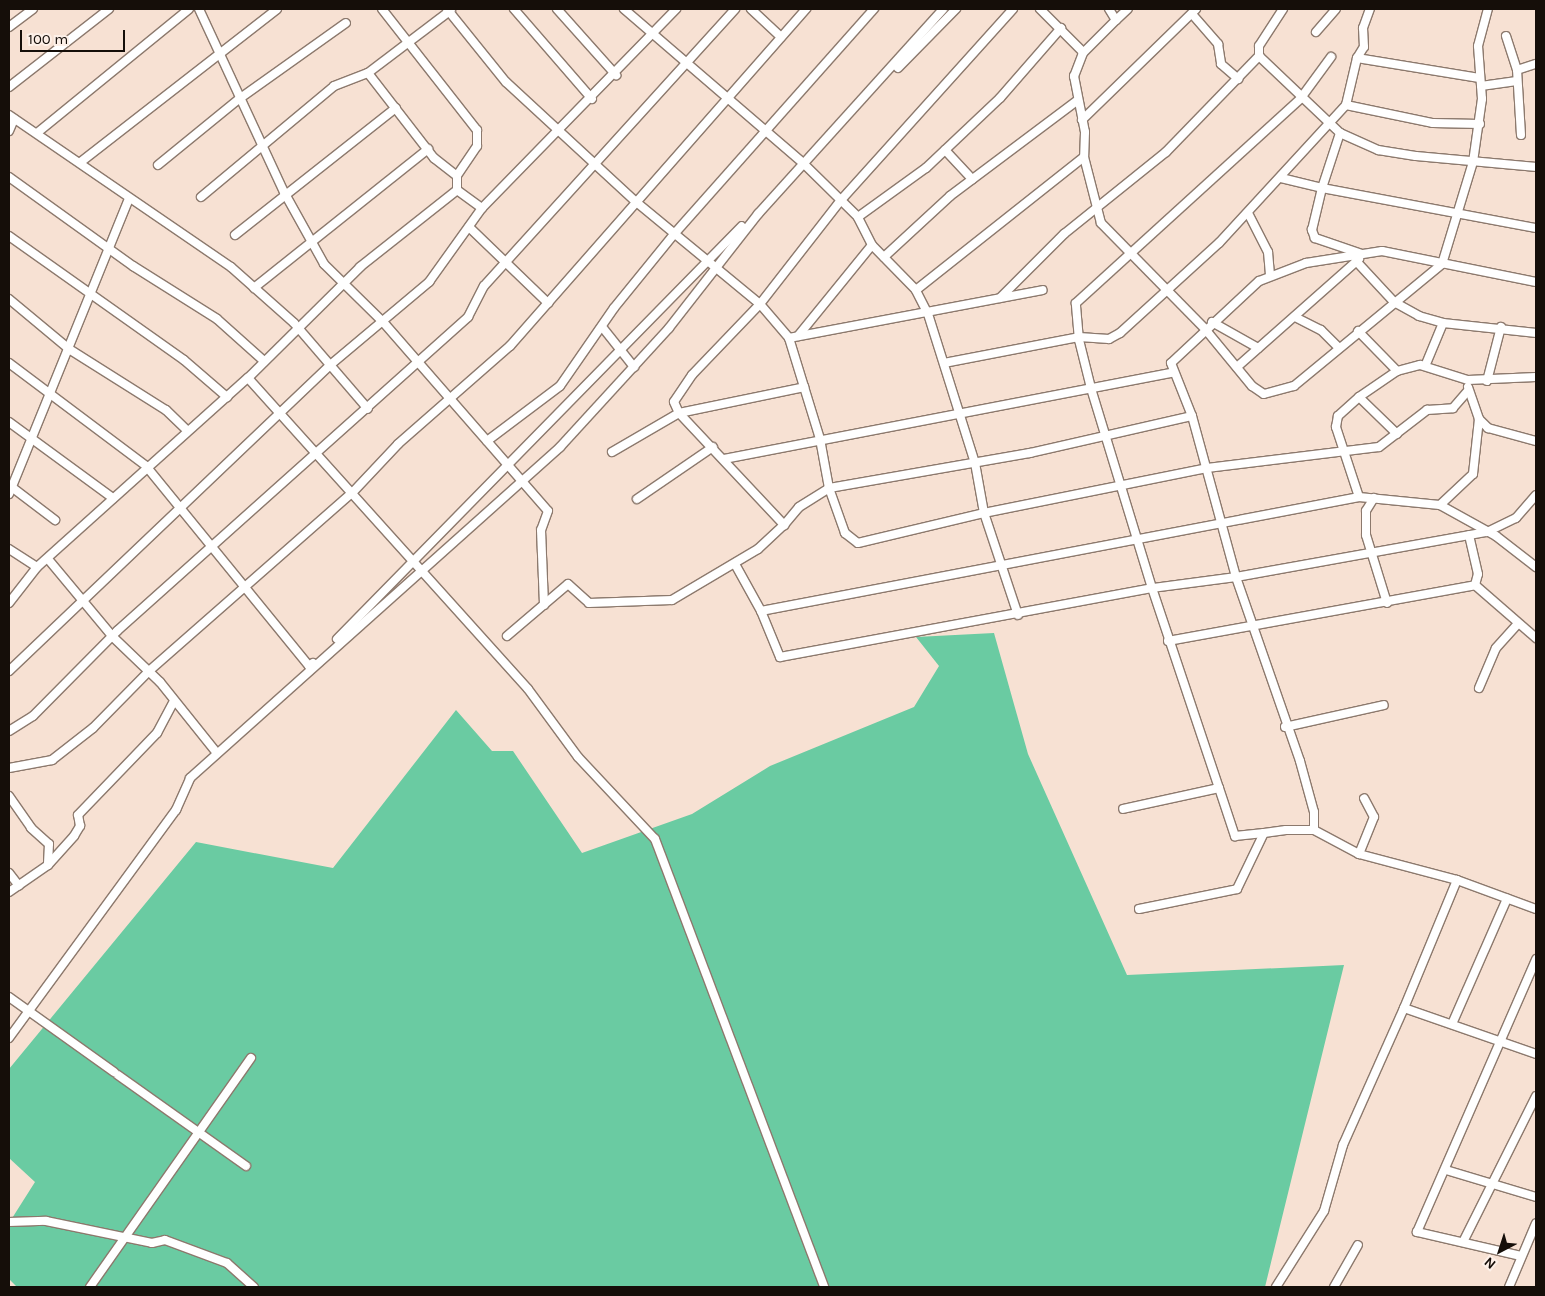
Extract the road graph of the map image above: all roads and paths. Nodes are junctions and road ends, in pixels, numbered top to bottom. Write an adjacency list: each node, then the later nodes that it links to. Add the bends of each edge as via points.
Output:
1 (33, 9): 29 (street)
2 (109, 9): 49 (street)
3 (189, 9): 64 (street)
4 (199, 9): 37 (street)
5 (278, 9): 37 (street)
6 (382, 9): 35 (street)
7 (514, 9): 53 (street)
8 (557, 9): 45 (street)
9 (624, 9): 32 (street)
10 (676, 9): 32 (street)
11 (735, 9): 41 (street)
12 (751, 9): 34 (street)
13 (806, 9): 34 (street)
14 (874, 9): 61 (street)
15 (943, 9): 73 (street)
16 (956, 9): 225 (street)
17 (1013, 9): 86 (street)
18 (1040, 9): 30 (street)
19 (1108, 9): 27 (street)
20 (1128, 9): 27 (street)
21 (1283, 9): 38 (street, via 1259,46)
22 (1336, 9): 31 (street)
23 (1370, 9): 40 (street, via 1363,28 1364,47)
24 (1488, 9): 48 (street, via 1478,46)
25 (449, 10): 35 (street); 63 (street, via 506,82)
26 (1194, 11): 46 (street, via 1218,44 1221,64); 58 (street)
27 (1116, 20): 36 (street)
28 (346, 23): 52 (street)
29 (9, 26)
30 (1061, 28): 36 (street); 69 (street, via 1000,98)
31 (1316, 32)
32 (652, 33): 41 (street); 45 (street)
33 (1506, 36): 43 (street)
34 (781, 37): 50 (street)
35 (409, 44): 44 (street); 78 (street, via 477,130 477,146)
36 (1083, 52): 54 (street, via 1074,76)
37 (220, 54): 52 (street); 71 (street)
38 (1259, 56): 46 (street); 51 (street)
39 (1331, 56): 51 (street)
40 (1357, 58): 48 (street); 55 (street)
41 (689, 64): 50 (street); 75 (street)
42 (1536, 64): 43 (street)
43 (1517, 70): 47 (street)
44 (368, 73): 56 (street); 67 (street, via 334,86)
45 (616, 76): 53 (street)
46 (1238, 79): 89 (street, via 1166,152)
47 (1517, 80): 48 (street); 66 (street)
48 (1480, 82): 60 (street)
49 (9, 87)
50 (728, 98): 61 (street); 87 (street)
51 (1300, 98): 59 (street); 101 (street)
52 (239, 99): 67 (street); 74 (street)
53 (592, 99): 63 (street)
54 (1078, 100): 58 (street); 80 (street)
55 (1346, 105): 59 (street); 60 (street, via 1433,123)
56 (396, 108): 68 (street); 83 (street)
57 (11, 117): 62 (street); 64 (street)
58 (1082, 120): 70 (street)
59 (1329, 124): 65 (street); 79 (street)
60 (1480, 124): 72 (street)
61 (764, 129): 73 (street); 95 (street)
62 (9, 132)
63 (561, 132): 75 (street); 88 (street)
64 (37, 133): 71 (street)
65 (1340, 134): 72 (street, via 1378,150); 81 (street)
66 (1521, 135)
67 (262, 147): 83 (street); 84 (street)
68 (428, 149): 78 (street); 98 (street)
69 (945, 150): 80 (street); 92 (street, via 904,186)
70 (1084, 157): 89 (street); 112 (street)
71 (82, 161): 85 (street)
72 (1473, 162): 76 (street); 91 (street)
73 (803, 163): 86 (street); 107 (street)
74 (158, 165)
75 (598, 165): 87 (street); 105 (street)
76 (1536, 167)
77 (9, 176): 99 (street)
78 (457, 176): 82 (street)
79 (1281, 178): 81 (street); 90 (street)
80 (972, 179): 103 (street)
81 (1322, 188): 91 (street); 102 (street, via 1312,230 1315,238)
82 (457, 190): 88 (street); 110 (street)
83 (284, 192): 96 (street); 98 (street)
84 (201, 197)
85 (130, 198): 99 (street); 111 (street, via 169,222)
86 (841, 200): 92 (street); 120 (street)
87 (635, 201): 95 (street); 119 (street)
88 (482, 208): 93 (street)
89 (1096, 208): 101 (street, via 1101,223); 116 (street)
90 (1248, 213): 108 (street, via 1268,252); 114 (street)
91 (1461, 214): 94 (street); 106 (street)
92 (858, 217): 100 (street)
93 (469, 227): 105 (street); 123 (street, via 430,282)
94 (1536, 228)
95 (676, 233): 107 (street); 128 (street, via 614,308)
96 (234, 235)
97 (9, 236): 115 (street)
98 (312, 243): 110 (street, via 324,264); 111 (street)
99 (108, 244): 115 (street); 138 (street, via 134,266 217,319)
100 (872, 245): 103 (street); 132 (street)
101 (1131, 251): 114 (street); 133 (street, via 1076,303)
102 (1364, 254): 104 (street); 106 (street, via 1382,251); 108 (street, via 1312,262)
103 (884, 257): 112 (street)
104 (1356, 261): 118 (street); 122 (street)
105 (506, 263): 119 (street); 139 (street, via 484,286 468,318)
106 (1442, 264): 109 (street); 118 (street)
107 (715, 267): 120 (street); 144 (street)
108 (1270, 275): 124 (street)
109 (1536, 282)
110 (344, 283): 123 (street); 127 (street)
111 (254, 288): 127 (street)
112 (916, 290): 121 (street)
113 (1042, 290): 116 (street)
114 (1169, 292): 129 (street); 133 (street, via 1109,339)
115 (90, 296): 137 (street); 156 (street, via 184,360)
116 (1000, 298): 121 (street)
117 (9, 299): 137 (street)
118 (1394, 302): 125 (street); 130 (street)
119 (548, 303): 158 (street, via 510,346)
120 (760, 304): 134 (street); 160 (street, via 682,388 674,402)
121 (928, 314): 132 (street); 141 (street)
122 (1295, 317): 135 (street); 136 (street, via 1321,330)
123 (384, 322): 139 (street); 143 (street)
124 (1212, 322): 129 (street); 135 (street)
125 (1442, 323): 126 (street); 142 (street)
126 (1501, 327): 131 (street); 151 (street)
127 (298, 328): 138 (street); 143 (street)
128 (603, 328): 144 (street); 172 (street, via 560,386)
129 (1205, 329): 145 (street); 147 (street, via 1173,357)
130 (1358, 331): 136 (street); 146 (street)
131 (1536, 333)
132 (798, 336): 134 (street)
133 (1079, 337): 141 (street); 153 (street)
134 (789, 338): 152 (street)
135 (1258, 348): 145 (street)
136 (1339, 348): 145 (street, via 1294,386 1276,393 1260,392)
137 (69, 349): 155 (street); 166 (street, via 166,410)
138 (264, 361): 149 (street)
139 (418, 362): 158 (street); 159 (street)
140 (9, 363): 155 (street)
141 (944, 363): 162 (street)
142 (1426, 364): 146 (street); 150 (street)
143 (330, 366): 159 (street); 161 (street)
144 (634, 367): 181 (street)
145 (1236, 367)
146 (1397, 371): 157 (street)
147 (1172, 373): 153 (street); 163 (street)
148 (1536, 377): 151 (street)
149 (248, 378): 156 (street); 161 (street)
150 (1468, 380): 151 (street); 154 (street)
151 (1487, 381)
152 (804, 386): 160 (street); 170 (street)
153 (1091, 388): 162 (street); 169 (street)
154 (1468, 390): 164 (street); 167 (street, via 1453,408 1427,410)
155 (50, 392): 168 (street); 179 (street)
156 (227, 397): 166 (street)
157 (1359, 397): 167 (street); 174 (street, via 1338,416 1336,427)
158 (450, 400): 172 (street); 185 (street, via 398,444)
159 (368, 409): 176 (street)
160 (679, 413): 173 (street); 175 (street)
161 (282, 414): 176 (street); 192 (street)
162 (958, 414): 170 (street); 178 (street)
163 (1192, 416): 169 (street); 180 (street)
164 (1479, 419): 171 (street, via 1494,432); 191 (street, via 1473,474)
165 (9, 422): 168 (street)
166 (188, 431): 179 (street)
167 (1397, 434): 174 (street, via 1379,448)
168 (31, 437): 184 (street); 188 (street)
169 (1105, 437): 178 (street); 182 (street)
170 (820, 440): 177 (street); 183 (street)
171 (1536, 441)
172 (487, 442): 181 (street)
173 (713, 447): 177 (street); 190 (street)
174 (1342, 448): 180 (street); 187 (street)
175 (612, 452)
176 (318, 454): 185 (street); 200 (street)
177 (724, 459): 196 (street)
178 (975, 462): 183 (street); 193 (street)
179 (146, 466): 188 (street); 192 (street)
180 (1207, 468): 182 (street); 195 (street)
181 (524, 482): 208 (street); 216 (street, via 548,511 541,530)
182 (1120, 486): 193 (street); 199 (street)
183 (828, 488): 193 (street, via 845,533 858,543); 196 (street, via 799,507)
184 (10, 489): 194 (street)
185 (353, 492): 208 (street); 210 (street)
186 (1536, 495): 197 (street, via 1516,518)
187 (1359, 497): 189 (street); 195 (street)
188 (113, 498): 203 (street)
189 (1374, 498): 191 (street); 202 (street, via 1366,524)
190 (637, 499)
191 (1440, 505): 197 (street)
192 (180, 507): 200 (street); 213 (street)
193 (984, 514): 205 (street)
194 (55, 520)
195 (1224, 522): 199 (street); 209 (street)
196 (784, 525): 204 (street, via 773,538)
197 (1483, 532): 198 (street); 207 (street, via 1496,536)
198 (1469, 535): 202 (street); 211 (street, via 1478,574)
199 (1134, 538): 205 (street); 212 (street)
200 (214, 547): 210 (street); 222 (street)
201 (9, 549): 206 (street)
202 (1372, 551): 209 (street); 214 (street)
203 (48, 559): 206 (street); 213 (street)
204 (735, 564): 216 (street, via 672,600 590,602 568,584); 217 (street)
205 (1001, 566): 217 (street); 218 (street)
206 (37, 568): 215 (street)
207 (1536, 568)
208 (421, 575): 225 (street); 273 (street, via 528,689 578,757 655,839)
209 (1236, 577): 212 (street); 219 (street)
210 (248, 585): 225 (street); 227 (street)
211 (1475, 585): 214 (street); 220 (street, via 1506,607)
212 (1152, 588): 218 (street); 224 (street)
213 (82, 596): 222 (street); 226 (street)
214 (1387, 602): 219 (street)
215 (9, 603)
216 (544, 605): 221 (street)
217 (761, 612): 218 (street, via 780,657)
218 (1018, 615)
219 (1255, 625): 224 (street); 231 (street)
220 (1517, 625): 223 (street); 228 (street, via 1496,648)
221 (507, 636)
222 (113, 637): 227 (street); 232 (street, via 33,716)
223 (1536, 638)
224 (1168, 641): 235 (street)
225 (309, 666): 233 (street)
226 (9, 671)
227 (149, 671): 229 (street); 234 (street, via 93,728 52,760)
228 (1479, 688)
229 (174, 702): 233 (street); 242 (street, via 157,733 78,815 80,826)
230 (1384, 705): 231 (street)
231 (1285, 727): 239 (street, via 1312,803)
232 (9, 732)
233 (216, 752): 253 (street, via 190,778 176,810)
234 (9, 768)
235 (1219, 788): 238 (street); 240 (street, via 1236,836)
236 (9, 796): 242 (street, via 49,844)
237 (1364, 798): 241 (street, via 1374,817)
238 (1123, 809)
239 (1314, 830): 240 (street); 241 (street)
240 (1264, 833): 248 (street, via 1237,889)
241 (1359, 854): 244 (street)
242 (48, 864): 245 (street)
243 (9, 872): 245 (street)
244 (1456, 880): 247 (street); 252 (street)
245 (19, 886): 246 (street)
246 (9, 892)
247 (1507, 899): 249 (street); 254 (street)
248 (1139, 909)
249 (1536, 909)
250 (1536, 958): 256 (street)
251 (9, 997): 253 (street)
252 (1404, 1008): 254 (street); 274 (street, via 1344,1145 1324,1211)
253 (28, 1010): 255 (street); 260 (street)
254 (1452, 1024): 256 (street)
255 (10, 1033)
256 (1500, 1041): 257 (street); 262 (street)
257 (1536, 1054)
258 (251, 1058): 260 (street)
259 (1536, 1096): 263 (street)
260 (199, 1133): 261 (street); 267 (street)
261 (246, 1166)
262 (1446, 1170): 263 (street); 268 (street, via 1417,1232)
263 (1493, 1182): 264 (street); 268 (street)
264 (1536, 1197)
265 (9, 1222): 267 (street, via 46,1221)
266 (1536, 1223): 270 (street)
267 (129, 1235): 271 (street); 272 (street, via 152,1243 165,1240 212,1255)
268 (1463, 1242): 270 (street)
269 (1358, 1245): 275 (street)
270 (1521, 1256): 276 (street)
271 (90, 1287)
272 (254, 1287)
273 (824, 1287)
274 (1276, 1287)
275 (1334, 1287)
276 (1509, 1287)

